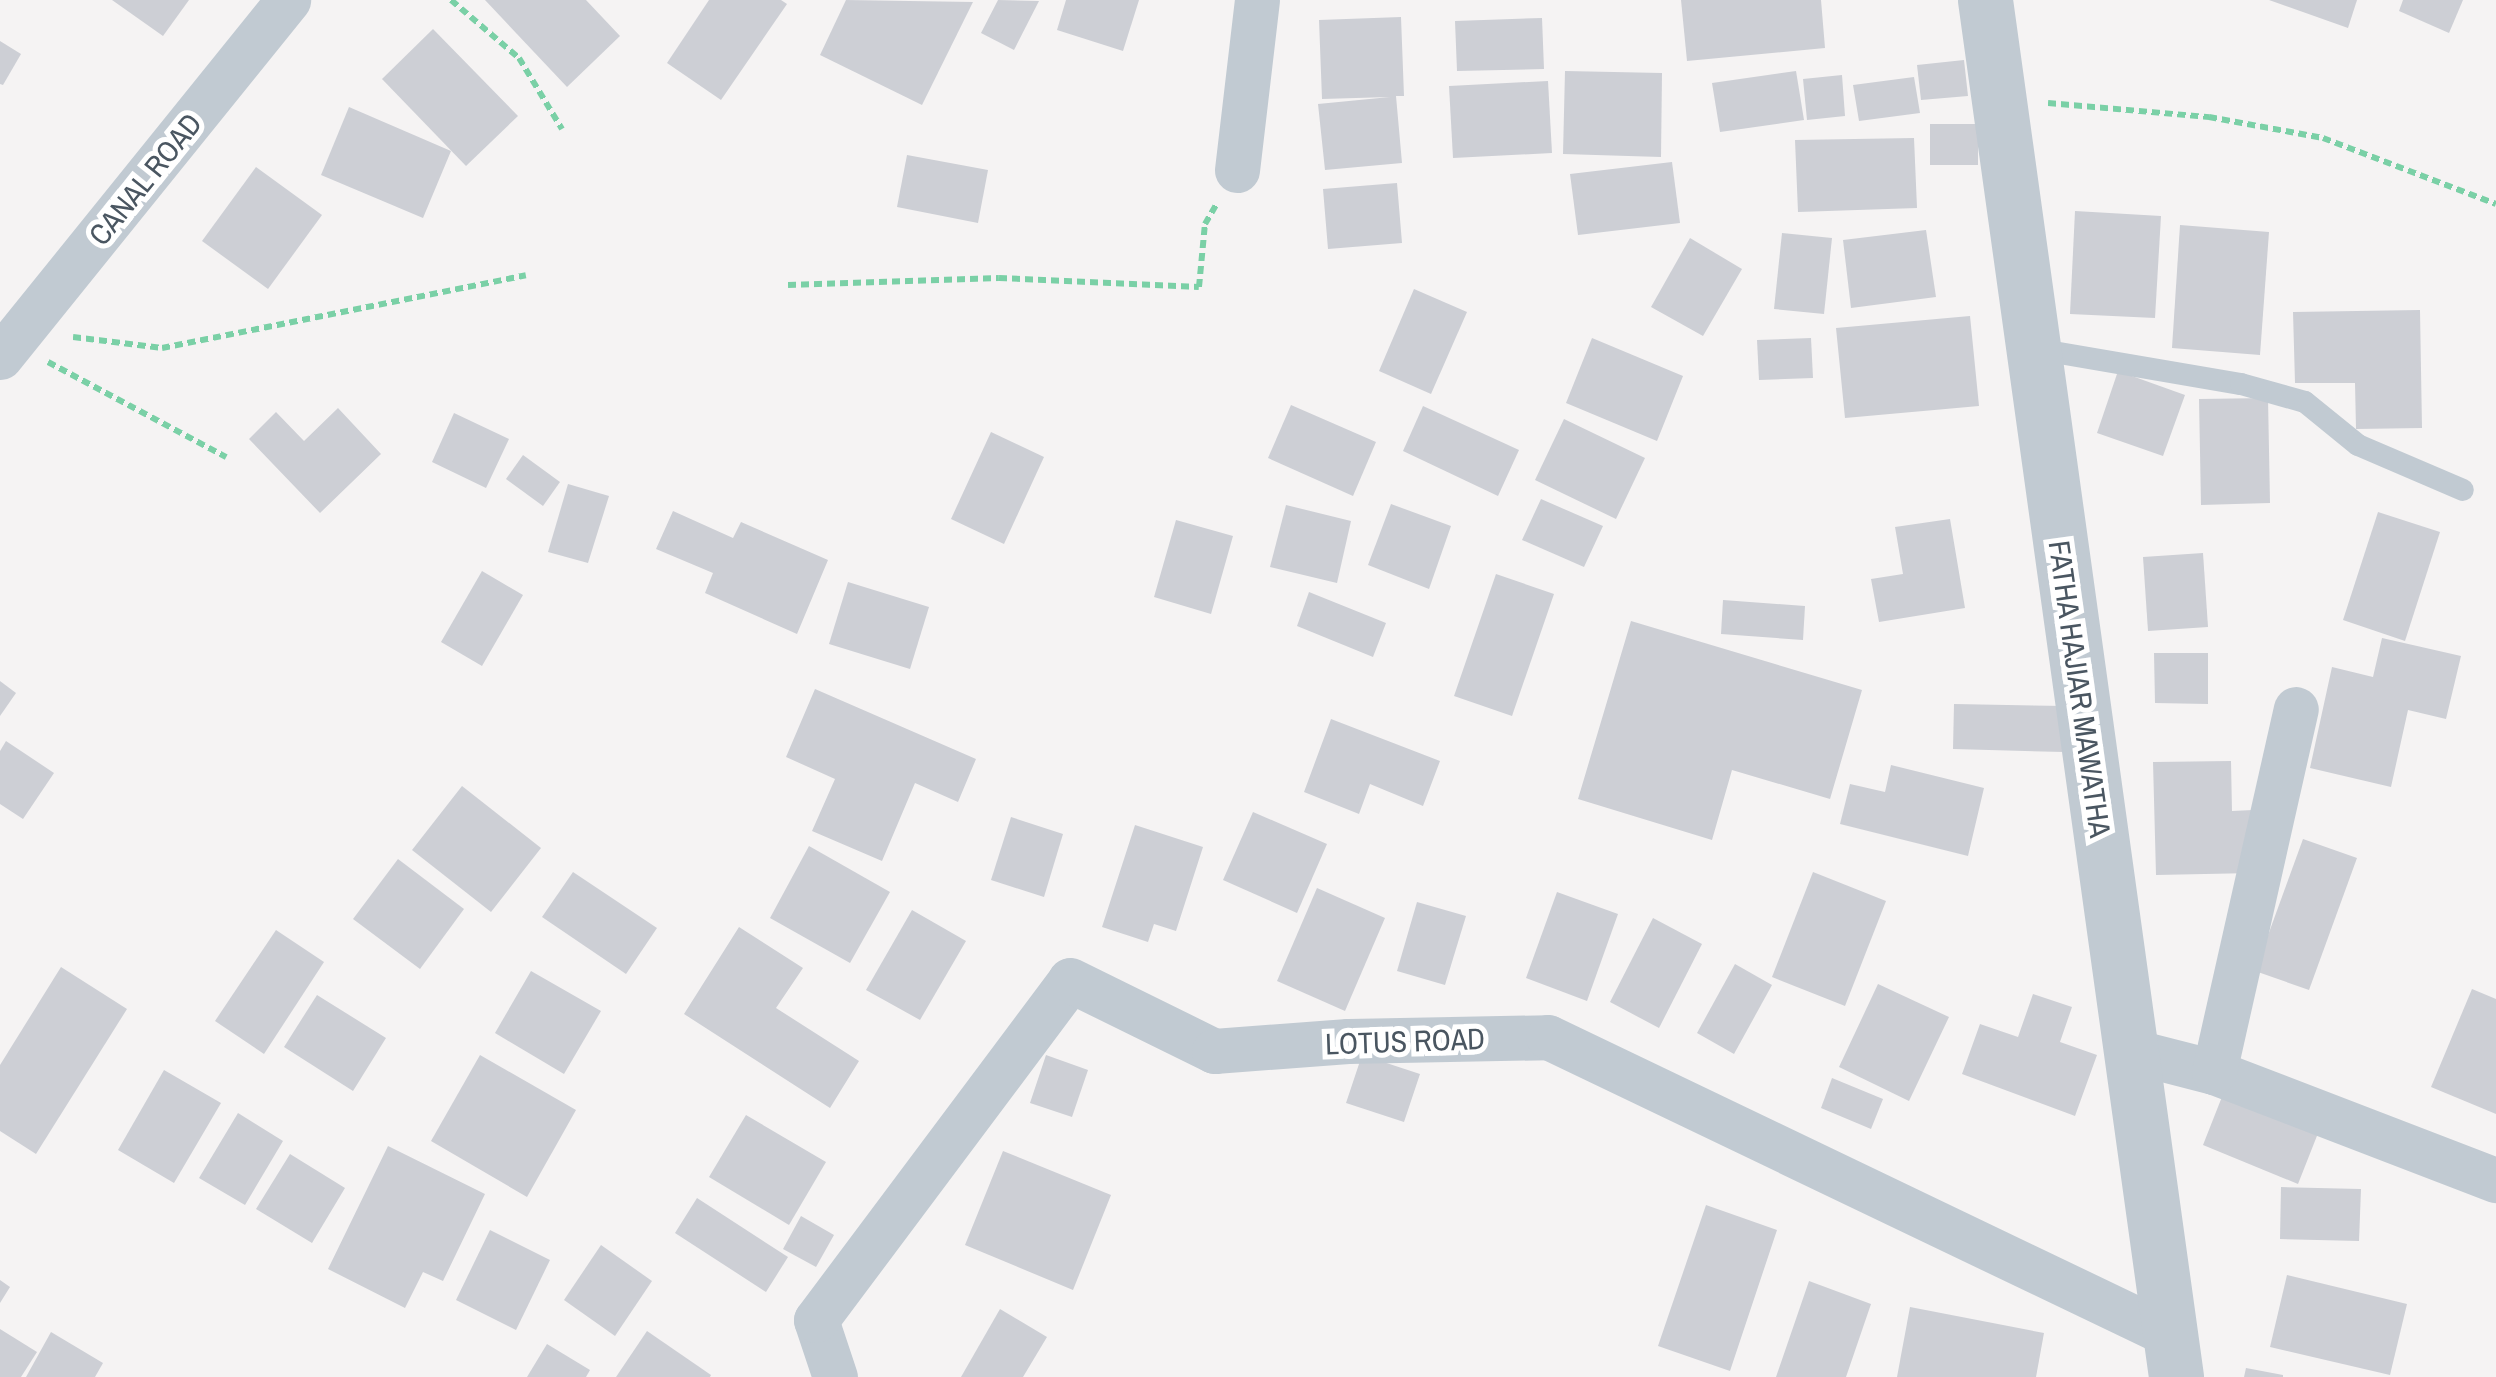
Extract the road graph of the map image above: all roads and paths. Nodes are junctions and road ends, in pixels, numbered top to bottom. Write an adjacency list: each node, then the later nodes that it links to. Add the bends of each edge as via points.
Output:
1 (288, 0): 14 (street, CANAL ROAD)
2 (452, 0): 6 (path, via 519,58)
3 (1257, 0): 7 (street)
4 (1985, 0): 5 (street, FATHA HAJIAR MAWATHA)
5 (1997, 99): 8 (path, via 2208,117 2323,138); 13 (street, FATHA HAJIAR MAWATHA)
6 (562, 130)
7 (1237, 170): 10 (path, via 1205,224 1199,287 999,278)
8 (2496, 204)
9 (526, 275): 11 (path, via 162,348)
10 (788, 285)
11 (61, 336)
12 (52, 348): 15 (path, via 44,359)
13 (2032, 348): 16 (lane, via 2242,384 2305,402 2358,445); 18 (street, FATHA HAJIAR MAWATHA)
14 (0, 357)
15 (226, 457)
16 (2463, 490)
17 (2296, 709): 19 (street)
18 (2132, 1051): 19 (street); 21 (street, FATHA HAJIAR MAWATHA)
19 (2214, 1072): 20 (street)
20 (2496, 1180)
21 (2174, 1356): 22 (street, LOTUS ROAD, via 1548,1038 1348,1040 1214,1051 1070,980 816,1320)
22 (835, 1377)

